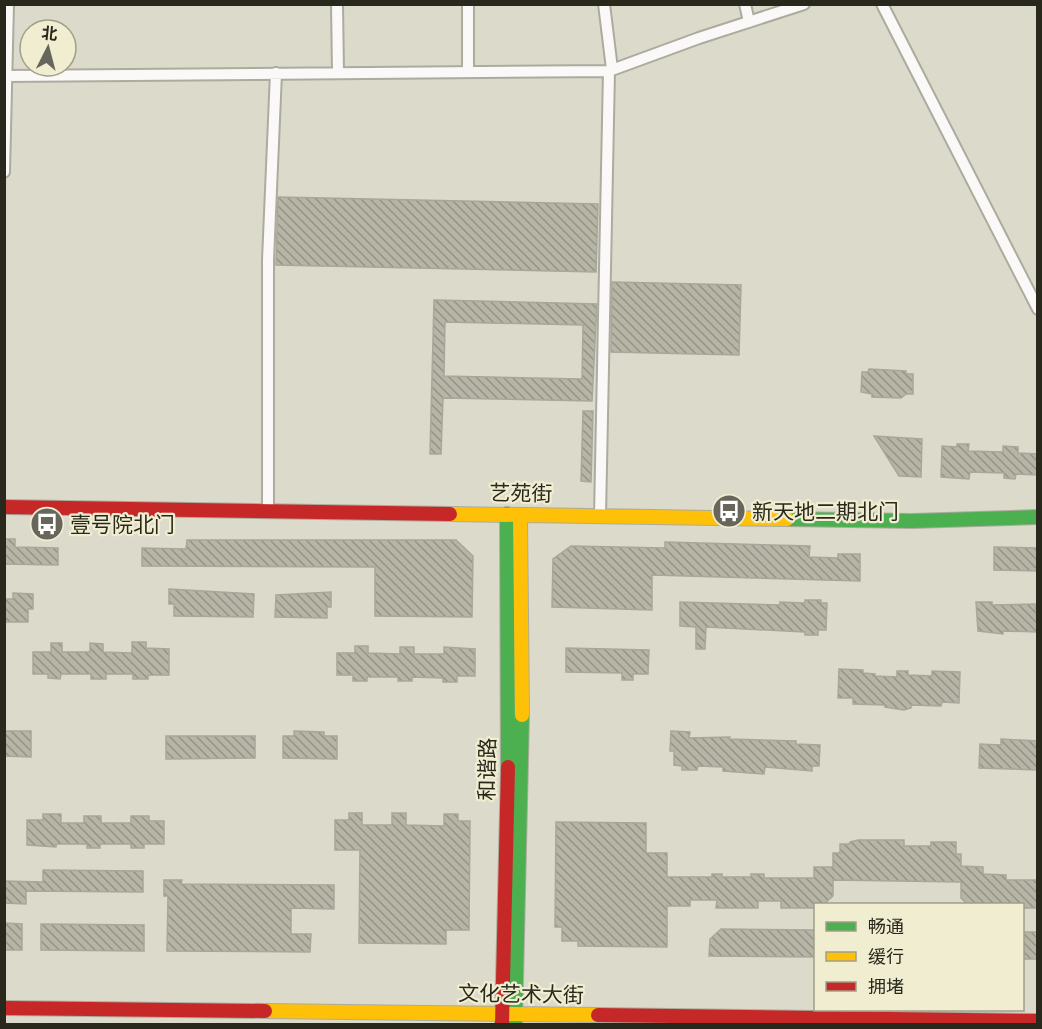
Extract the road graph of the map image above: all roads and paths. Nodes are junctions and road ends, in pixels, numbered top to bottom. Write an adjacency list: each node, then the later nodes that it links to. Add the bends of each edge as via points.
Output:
1 (8, 4): 13 (street)
2 (337, 4): 11 (street)
3 (468, 4): 9 (street)
4 (604, 4): 10 (street)
5 (745, 4): 8 (street)
6 (804, 4): 8 (street)
7 (882, 4): 15 (street)
8 (749, 22): 10 (street)
9 (468, 70): 10 (street); 11 (street)
10 (611, 70): 19 (street)
11 (338, 72): 12 (street)
12 (276, 73): 13 (street); 17 (street, via 268,260)
13 (6, 76): 14 (street)
14 (4, 172)
15 (1038, 309)
16 (4, 507): 17 (street, 艺苑街)
17 (268, 511): 18 (street, 艺苑街)
18 (514, 514): 19 (street, 艺苑街); 22 (street, 和谐路, via 508,721)
19 (600, 516): 20 (street, 艺苑街, via 912,521)
20 (1038, 517)
21 (4, 1008): 22 (street, 文化艺术大街)
22 (509, 1019): 23 (street, 文化艺术大街)
23 (1038, 1021)

